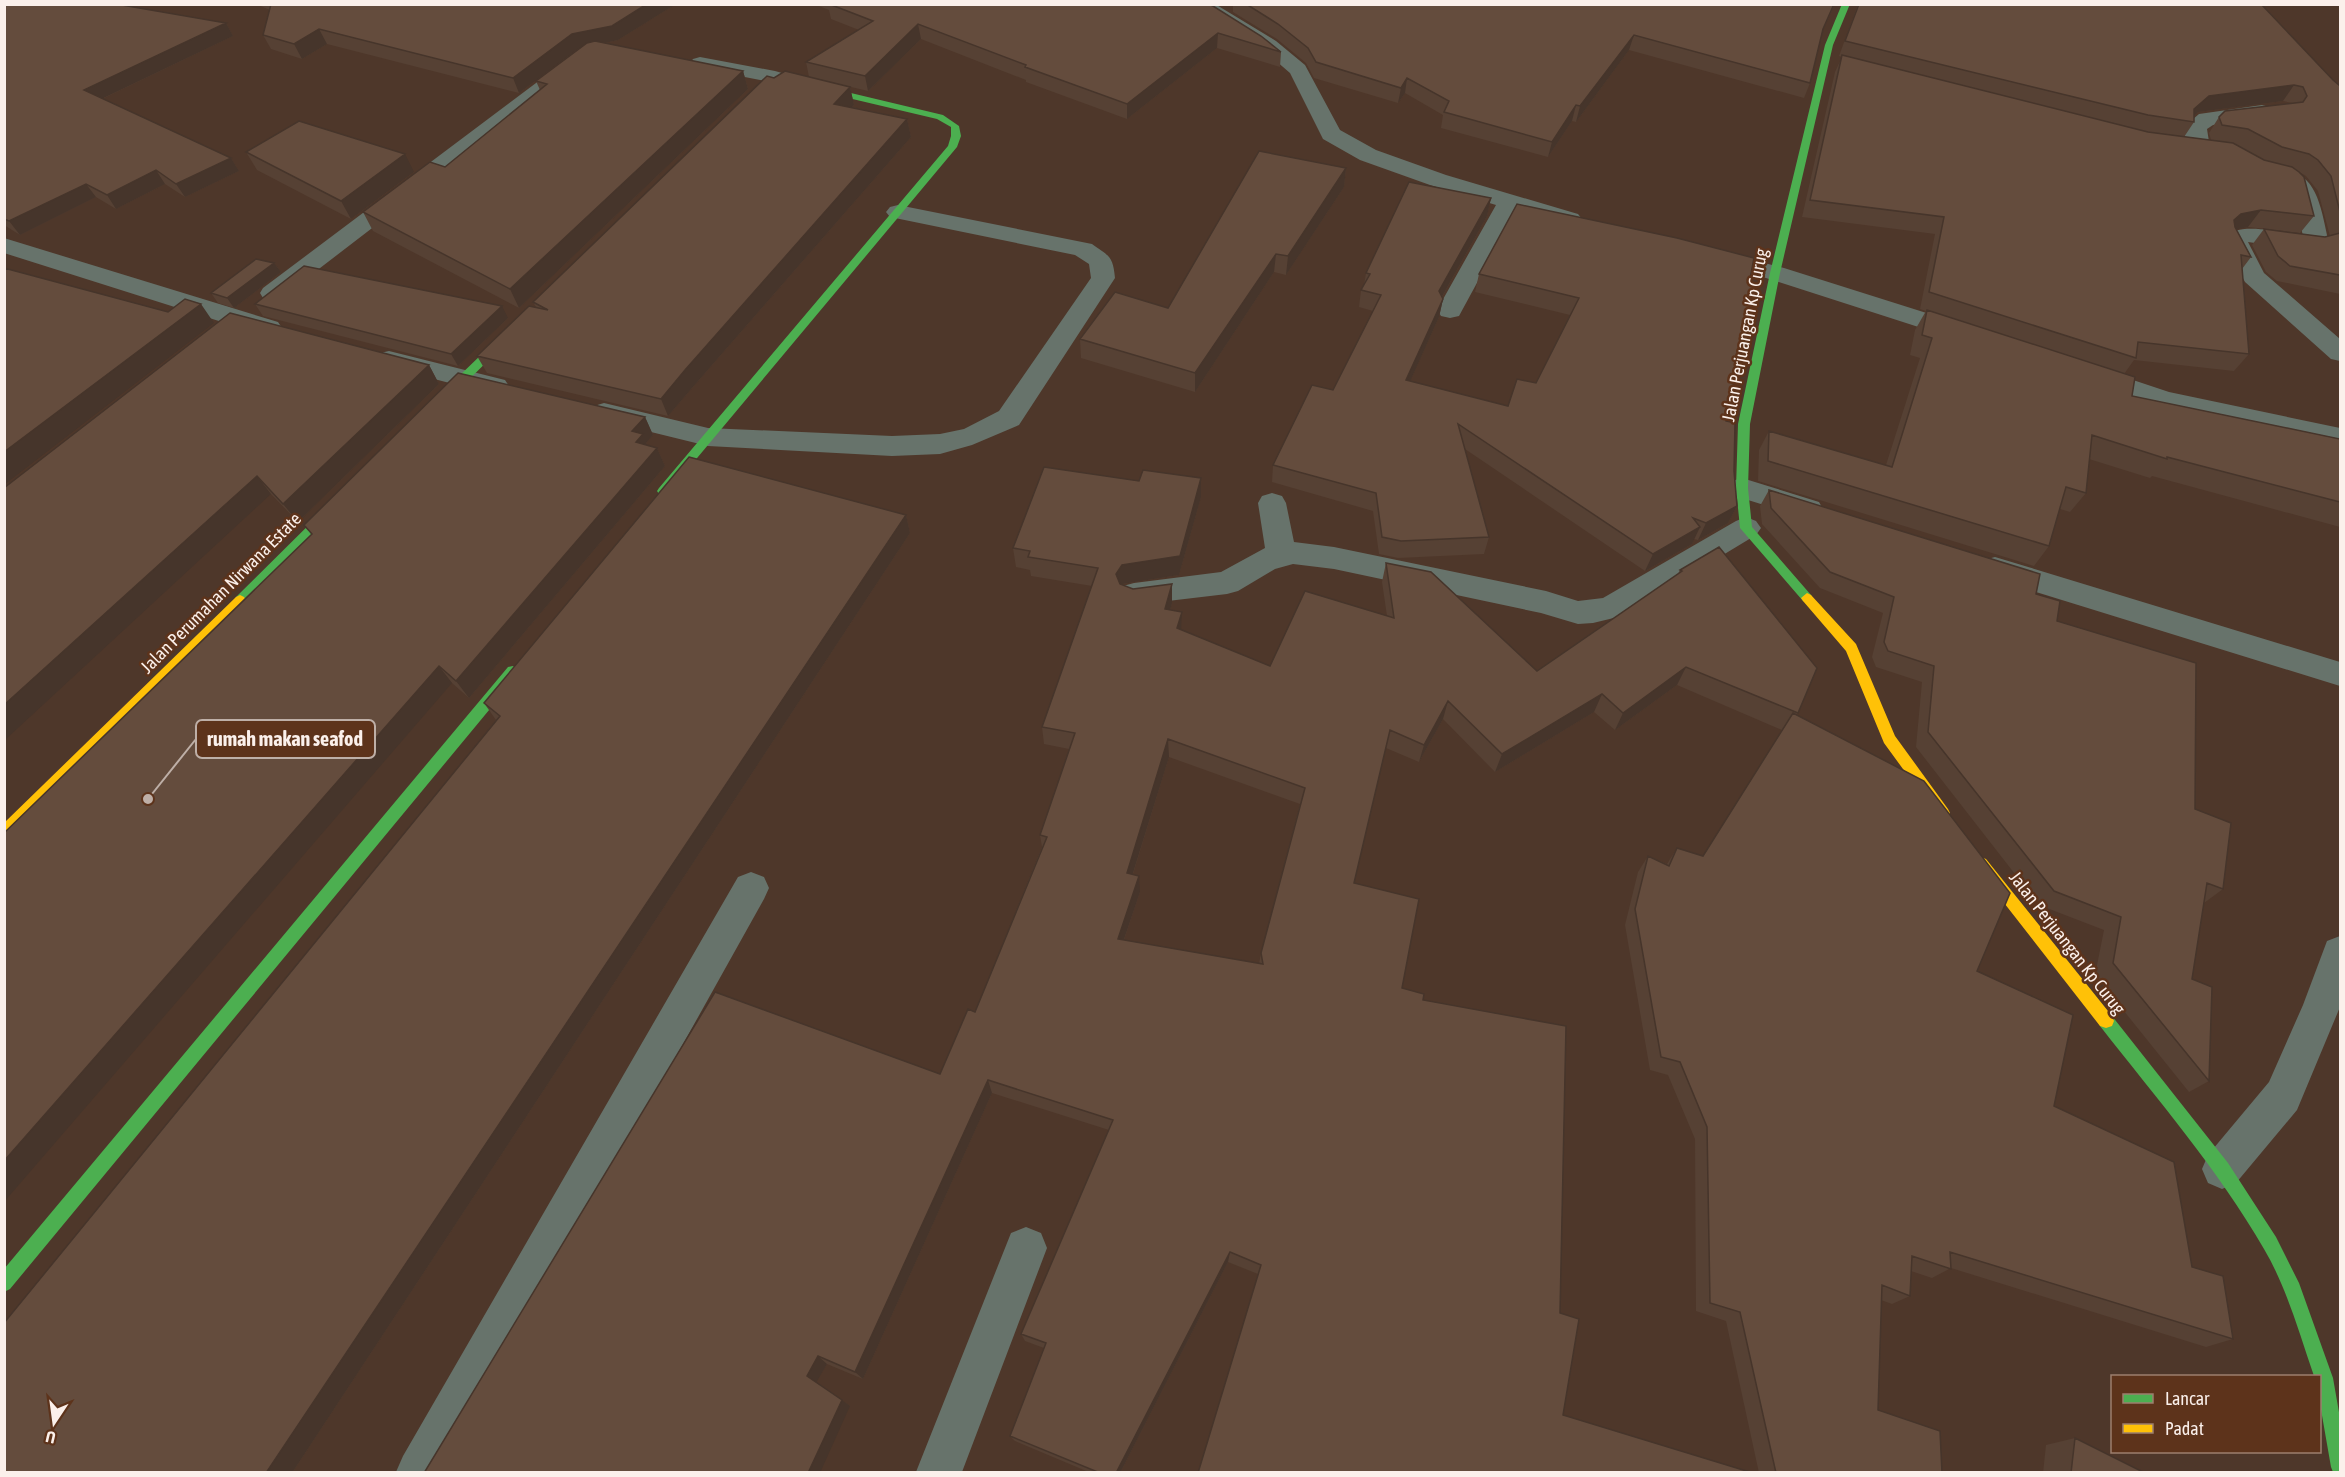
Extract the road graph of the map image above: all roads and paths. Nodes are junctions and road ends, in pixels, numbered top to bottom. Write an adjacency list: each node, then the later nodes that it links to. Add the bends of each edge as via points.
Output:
1 (1846, 4): 5 (street, Jalan Perjuangan Kp Curug)
2 (1203, 5): 11 (street, via 1269,45 1298,69 1331,134 1368,155)
3 (592, 52): 20 (street)
4 (682, 60): 7 (street)
5 (1825, 61): 6 (street); 17 (street, Jalan Perjuangan Kp Curug)
6 (1848, 66)
7 (781, 81): 12 (street, via 940,117 955,126 952,147)
8 (2283, 110): 9 (street, via 2207,119 2196,126 2190,147)
9 (2222, 151)
10 (2269, 173): 24 (street, via 2288,177 2304,192 2317,243 2246,235 2235,239 2236,243 2254,277)
11 (1510, 201): 13 (street); 18 (street)
12 (898, 212): 30 (street); 30 (street, via 1083,249 1101,261 1103,278 1009,418 972,436 940,444 892,446)
13 (1589, 224)
14 (16, 248): 16 (street); 20 (street)
15 (1688, 250): 17 (street)
16 (4, 268)
17 (1775, 273): 22 (street); 33 (street, Jalan Perjuangan Kp Curug, via 1744,424)
18 (1450, 310)
19 (522, 322): 26 (street)
20 (229, 327): 21 (street)
21 (295, 334)
22 (1991, 343)
23 (362, 352): 26 (street)
24 (2340, 353)
25 (2071, 368): 31 (street, via 2164,400)
26 (463, 379): 27 (street); 29 (street)
27 (521, 392)
28 (580, 406): 30 (street)
29 (421, 421)
30 (708, 437): 34 (street)
31 (2340, 437)
32 (353, 488): 44 (street, Jalan Perumahan Nirwana Estate)
33 (1742, 488): 36 (street); 37 (street, Jalan Perjuangan Kp Curug)
34 (654, 501)
35 (1272, 503): 38 (street)
36 (1830, 516)
37 (1746, 528): 38 (street, via 1611,608 1588,614 1334,558); 43 (street, via 1851,648 1888,739)
38 (1281, 554): 40 (street, via 1227,583)
39 (1974, 561): 42 (street)
40 (1134, 594)
41 (524, 657): 50 (street)
42 (2340, 674)
43 (1948, 821)
44 (4, 833)
45 (1969, 848): 48 (street, Jalan Perjuangan Kp Curug)
46 (751, 888): 52 (street)
47 (2340, 953): 48 (street, via 2283,1096)
48 (2222, 1169): 51 (street, Jalan Perjuangan Kp Curug, via 2270,1243 2293,1288 2324,1378)
49 (1026, 1248): 53 (street)
50 (4, 1283)
51 (2340, 1467)
52 (419, 1473)
53 (939, 1473)

